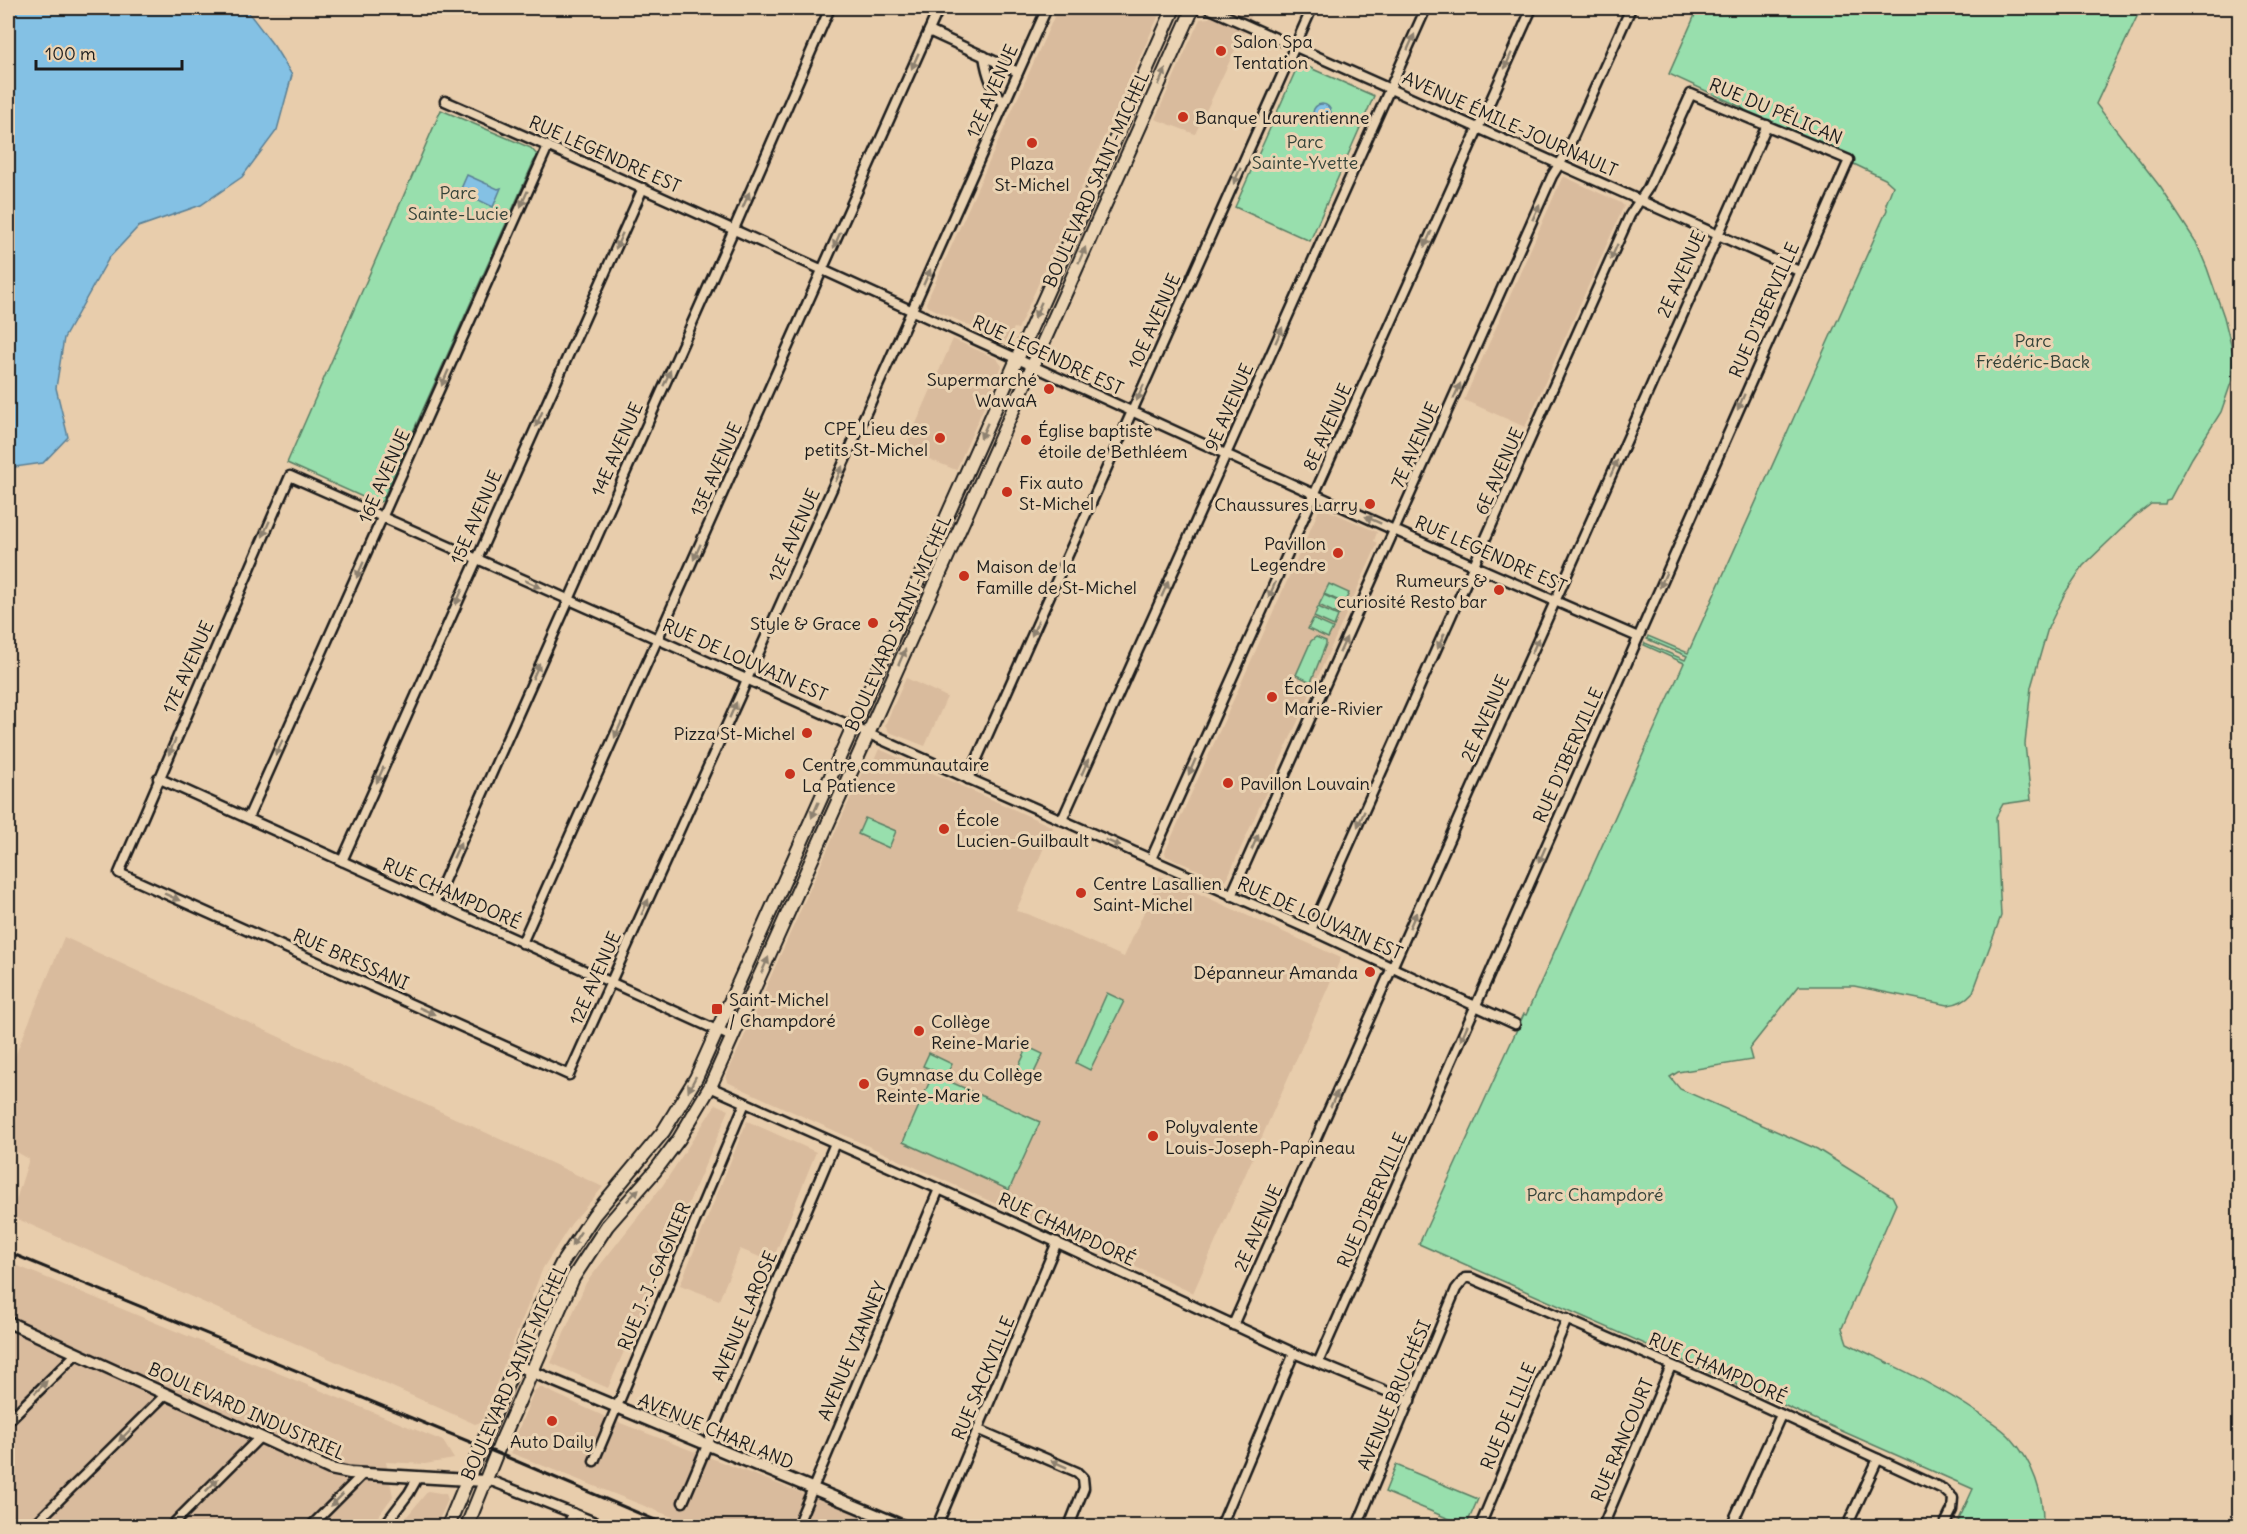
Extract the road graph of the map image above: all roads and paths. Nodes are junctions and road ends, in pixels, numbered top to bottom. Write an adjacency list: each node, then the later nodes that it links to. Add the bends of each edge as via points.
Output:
1 (830, 8): 26 (street, 14E AVENUE, one-way to 1)
2 (939, 8): 11 (street, 13E AVENUE)
3 (1047, 8): 14 (street, 12E AVENUE)
4 (1174, 8): 31 (main road, BOULEVARD SAINT-MICHEL, one-way to 31)
5 (1193, 8): 32 (main road, BOULEVARD SAINT-MICHEL, one-way to 5)
6 (1208, 8): 12 (street, AVENUE ÉMILE-JOURNAULT)
7 (1312, 8): 12 (street, 10E AVENUE)
8 (1426, 8): 15 (street, 9E AVENUE, one-way to 8)
9 (1532, 8): 20 (street, 8E AVENUE, one-way to 20)
10 (1630, 8): 23 (street, 7E AVENUE)
11 (928, 31): 13 (street); 28 (street, 13E AVENUE, one-way to 28)
12 (1295, 46): 15 (street, AVENUE ÉMILE-JOURNAULT); 33 (street, 10E AVENUE, one-way to 33)
13 (984, 56): 14 (street); 18 (street, via 994,91)
14 (1018, 72): 18 (street, 12E AVENUE)
15 (1390, 89): 20 (street, AVENUE ÉMILE-JOURNAULT); 34 (street, 9E AVENUE, one-way to 15)
16 (1691, 94): 19 (street, RUE DU PÉLICAN); 25 (street, 6E AVENUE)
17 (445, 101): 21 (street, RUE LEGENDRE EST)
18 (1004, 104): 30 (street, 12E AVENUE, one-way to 18)
19 (1767, 125): 22 (street, RUE DU PÉLICAN); 27 (street, 2E AVENUE)
20 (1478, 127): 23 (street, AVENUE ÉMILE-JOURNAULT); 36 (street, 8E AVENUE, one-way to 36)
21 (548, 146): 24 (street, RUE LEGENDRE EST); 37 (street, 16E AVENUE, one-way to 37)
22 (1849, 160): 29 (street, RUE D'IBERVILLE)
23 (1560, 163): 25 (street, AVENUE ÉMILE-JOURNAULT); 38 (street, 7E AVENUE, one-way to 23)
24 (643, 188): 26 (street, RUE LEGENDRE EST); 39 (street, 15E AVENUE, one-way to 39)
25 (1640, 200): 27 (street, AVENUE ÉMILE-JOURNAULT); 40 (street, 6E AVENUE, one-way to 40)
26 (734, 230): 28 (street, RUE LEGENDRE EST); 41 (street, 14E AVENUE, one-way to 26)
27 (1717, 234): 29 (street, AVENUE ÉMILE-JOURNAULT); 42 (street, 2E AVENUE, one-way to 27)
28 (823, 271): 30 (street, RUE LEGENDRE EST); 44 (street, 13E AVENUE, one-way to 44)
29 (1799, 271): 43 (street, RUE D'IBERVILLE, one-way to 43)
30 (912, 311): 31 (street, RUE LEGENDRE EST); 45 (street, 12E AVENUE, one-way to 30)
31 (1017, 358): 32 (street, RUE LEGENDRE EST); 46 (main road, BOULEVARD SAINT-MICHEL, one-way to 46)
32 (1032, 366): 33 (street, RUE LEGENDRE EST); 47 (main road, BOULEVARD SAINT-MICHEL, one-way to 32)
33 (1132, 411): 34 (street, RUE LEGENDRE EST); 49 (street, 10E AVENUE, one-way to 49)
34 (1226, 454): 36 (street, RUE LEGENDRE EST); 51 (street, 9E AVENUE, one-way to 34)
35 (290, 476): 37 (street, RUE DE LOUVAIN EST); 48 (street, 17E AVENUE, one-way to 48)
36 (1315, 494): 38 (street, RUE LEGENDRE EST, one-way to 36); 52 (street, 8E AVENUE, one-way to 52)
37 (384, 517): 39 (street, RUE DE LOUVAIN EST); 50 (street, 16E AVENUE, one-way to 50)
38 (1396, 530): 40 (street, RUE LEGENDRE EST); 55 (street, 7E AVENUE, one-way to 38)
39 (476, 558): 41 (street, RUE DE LOUVAIN EST, one-way to 41); 53 (street, 15E AVENUE, one-way to 53)
40 (1475, 566): 42 (street, RUE LEGENDRE EST); 57 (street, 6E AVENUE, one-way to 57)
41 (568, 600): 44 (street, RUE DE LOUVAIN EST); 56 (street, 14E AVENUE, one-way to 41)
42 (1555, 601): 43 (street, RUE LEGENDRE EST); 59 (street, 2E AVENUE, one-way to 42)
43 (1638, 637): 61 (street, RUE D'IBERVILLE, one-way to 61)
44 (658, 639): 45 (street, RUE DE LOUVAIN EST); 58 (street, 13E AVENUE, one-way to 58)
45 (747, 679): 46 (street, RUE DE LOUVAIN EST); 60 (street, 12E AVENUE, one-way to 45)
46 (852, 726): 47 (street, RUE DE LOUVAIN EST); 63 (main road, BOULEVARD SAINT-MICHEL, one-way to 63)
47 (868, 734): 49 (street, RUE DE LOUVAIN EST); 64 (main road, BOULEVARD SAINT-MICHEL, one-way to 47)
48 (158, 778): 50 (street, RUE CHAMPDORÉ); 54 (street, 17E AVENUE)
49 (968, 779): 51 (street, RUE DE LOUVAIN EST)
50 (248, 818): 53 (street, RUE CHAMPDORÉ)
51 (1062, 820): 52 (street, RUE DE LOUVAIN EST, one-way to 52)
52 (1150, 859): 55 (street, RUE DE LOUVAIN EST)
53 (342, 861): 56 (street, RUE CHAMPDORÉ)
54 (119, 873): 65 (street, RUE BRESSANI, one-way to 65)
55 (1231, 896): 57 (street, RUE DE LOUVAIN EST)
56 (434, 903): 58 (street, RUE CHAMPDORÉ)
57 (1311, 930): 59 (street, RUE DE LOUVAIN EST)
58 (522, 943): 60 (street, RUE CHAMPDORÉ)
59 (1392, 968): 61 (street, RUE DE LOUVAIN EST); 74 (street, 2E AVENUE, one-way to 59)
60 (611, 984): 63 (street, RUE CHAMPDORÉ); 65 (street, 12E AVENUE)
61 (1476, 1006): 62 (street, RUE DE LOUVAIN EST); 77 (street, RUE D'IBERVILLE, one-way to 77)
62 (1515, 1024)
63 (717, 1030): 64 (street, RUE CHAMPDORÉ); 78 (main road, BOULEVARD SAINT-MICHEL, one-way to 78, via 691,1088 669,1124 594,1215 562,1263)
64 (732, 1037): 66 (main road, BOULEVARD SAINT-MICHEL)
65 (569, 1075)
66 (710, 1087): 67 (street, RUE CHAMPDORÉ); 80 (main road, BOULEVARD SAINT-MICHEL, one-way to 66, via 587,1253 667,1157)
67 (745, 1103): 68 (street, RUE CHAMPDORÉ); 83 (street, RUE J.-J.-GAGNIER)
68 (835, 1143): 69 (street, RUE CHAMPDORÉ); 88 (street, AVENUE LAROSE)
69 (939, 1189): 70 (street, RUE CHAMPDORÉ); 95 (street, AVENUE VIANNEY)
70 (1057, 1242): 74 (street, RUE CHAMPDORÉ); 86 (street, RUE SACKVILLE)
71 (1465, 1278): 72 (street, RUE CHAMPDORÉ, via 1477,1279); 82 (street, AVENUE BRUCHÉSI, via 1456,1289)
72 (1567, 1319): 79 (street, RUE CHAMPDORÉ); 112 (street, RUE DE LILLE)
73 (8, 1322): 76 (street, BOULEVARD INDUSTRIEL)
74 (1233, 1325): 75 (street, RUE CHAMPDORÉ)
75 (1294, 1353): 77 (street, RUE CHAMPDORÉ); 110 (street)
76 (76, 1354): 81 (street, BOULEVARD INDUSTRIEL); 85 (street, one-way to 76)
77 (1318, 1364): 82 (street, RUE CHAMPDORÉ)
78 (516, 1365): 80 (street, AVENUE CHARLAND); 93 (main road, BOULEVARD SAINT-MICHEL)
79 (1671, 1366): 84 (street, RUE CHAMPDORÉ); 113 (street, RUE RANCOURT)
80 (531, 1372): 83 (street, AVENUE CHARLAND); 94 (main road, BOULEVARD SAINT-MICHEL)
81 (166, 1394): 87 (street, BOULEVARD INDUSTRIEL); 98 (street, one-way to 98)
82 (1410, 1401): 111 (street, AVENUE BRUCHÉSI)
83 (617, 1407): 88 (street, AVENUE CHARLAND); 90 (street, RUE J.-J.-GAGNIER)
84 (1781, 1415): 89 (street, RUE CHAMPDORÉ); 114 (street)
85 (8, 1420)
86 (979, 1430): 108 (street, RUE SACKVILLE); 109 (street, one-way to 86, via 1084,1488 1083,1478)
87 (260, 1437): 91 (street, BOULEVARD INDUSTRIEL, via 330,1469); 99 (street, one-way to 87)
88 (708, 1445): 95 (street, AVENUE CHARLAND); 96 (street, AVENUE LAROSE)
89 (1878, 1459): 115 (street); 116 (street, RUE CHAMPDORÉ, via 1953,1497)
90 (594, 1461)
91 (363, 1473): 92 (street, BOULEVARD INDUSTRIEL); 100 (street, one-way to 100)
92 (418, 1477): 93 (street, BOULEVARD INDUSTRIEL); 101 (street)
93 (468, 1480): 94 (street, BOULEVARD INDUSTRIEL); 102 (main road, BOULEVARD SAINT-MICHEL)
94 (485, 1481): 97 (street); 103 (main road, BOULEVARD SAINT-MICHEL)
95 (813, 1489): 106 (street, AVENUE VIANNEY); 107 (street, AVENUE CHARLAND)
96 (683, 1502)
97 (573, 1513): 104 (street); 105 (street)
98 (33, 1527)
99 (171, 1527)
100 (311, 1527)
101 (384, 1527)
102 (448, 1527)
103 (466, 1527)
104 (568, 1527)
105 (605, 1527)
106 (797, 1527)
107 (903, 1527)
108 (937, 1527)
109 (1069, 1527)
110 (1221, 1527)
111 (1358, 1527)
112 (1480, 1527)
113 (1603, 1527)
114 (1731, 1527)
115 (1847, 1527)
116 (1944, 1527)

